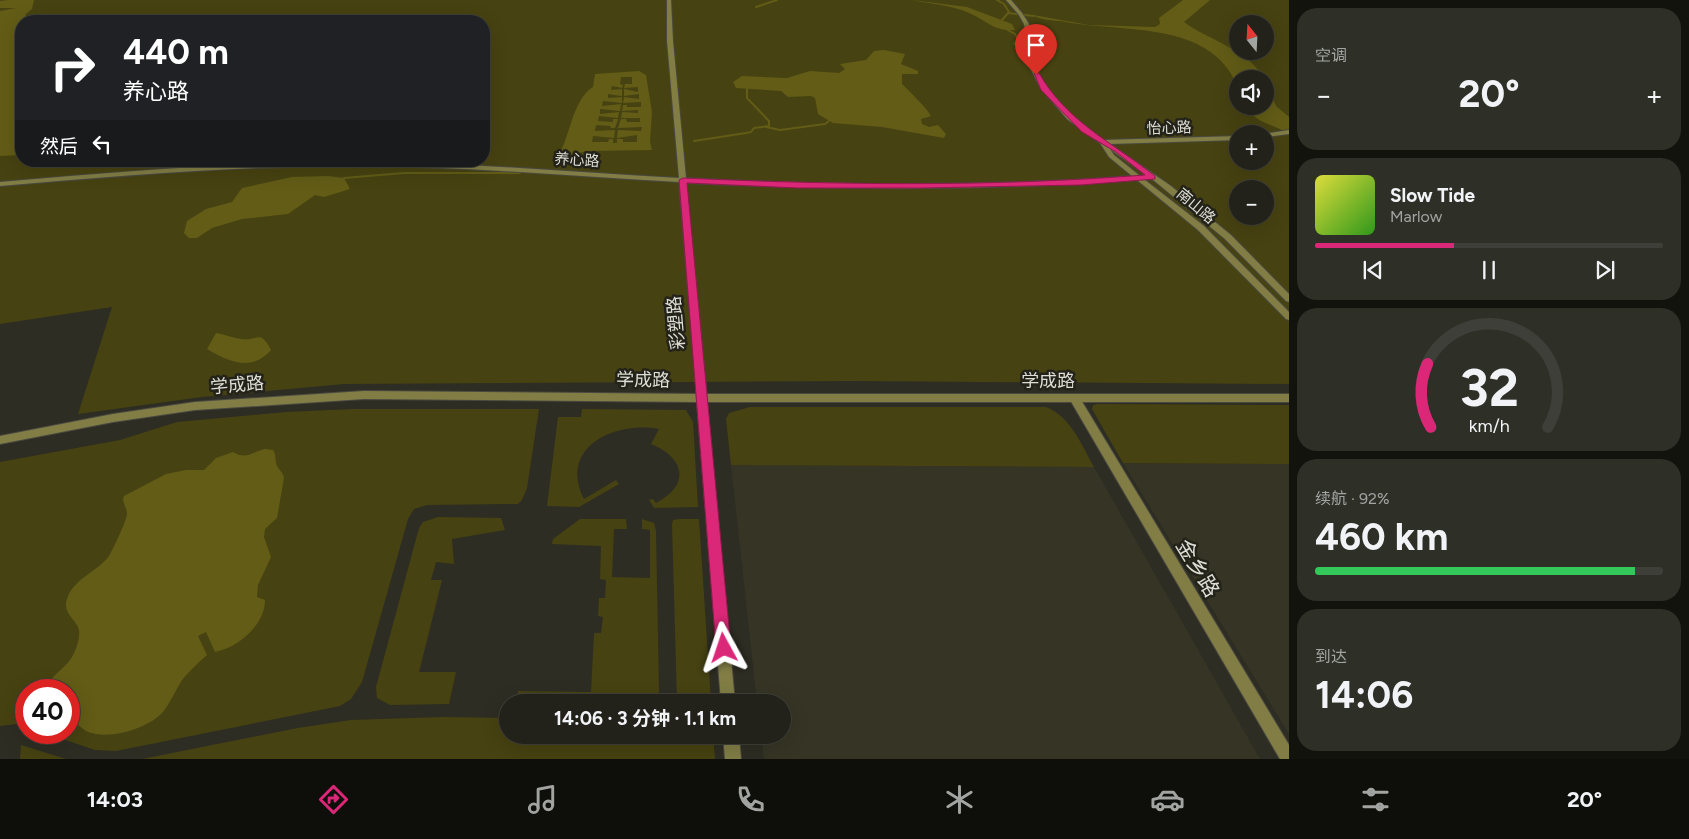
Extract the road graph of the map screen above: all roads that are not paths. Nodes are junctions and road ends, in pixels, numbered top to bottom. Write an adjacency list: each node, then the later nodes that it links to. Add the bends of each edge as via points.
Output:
1 (669, 0): 9 (street, 彩塑路, via 670,48)
2 (1008, 0): 4 (street, 南山路, via 1022,14 1029,30 1030,61 1043,89 1083,129)
3 (1229, 138): 4 (street, 怡心路)
4 (1102, 142): 7 (street, 南山路); 8 (street, 南山路, via 1111,156)
5 (281, 167): 10 (street, 养心路, via 119,174)
6 (466, 167): 9 (street, 养心路)
7 (1152, 177): 8 (street, 养心路); 11 (street, 南山路, via 1228,237)
8 (1140, 178): 9 (street, 养心路, via 1081,183 922,186 798,186); 12 (street, 南山路, via 1201,228)
9 (683, 180): 13 (street, 彩塑路)
10 (0, 184)
11 (1289, 299)
12 (1289, 317)
13 (702, 398): 14 (street, 学成路); 16 (street, 学成路, via 364,394 289,398 195,406); 17 (street, 彩塑路)
14 (1074, 398): 15 (street, 学成路); 20 (street, 金乡路)
15 (1289, 398)
16 (0, 440)
17 (727, 694)
18 (732, 744): 19 (street)
19 (733, 759)
20 (1289, 759)

